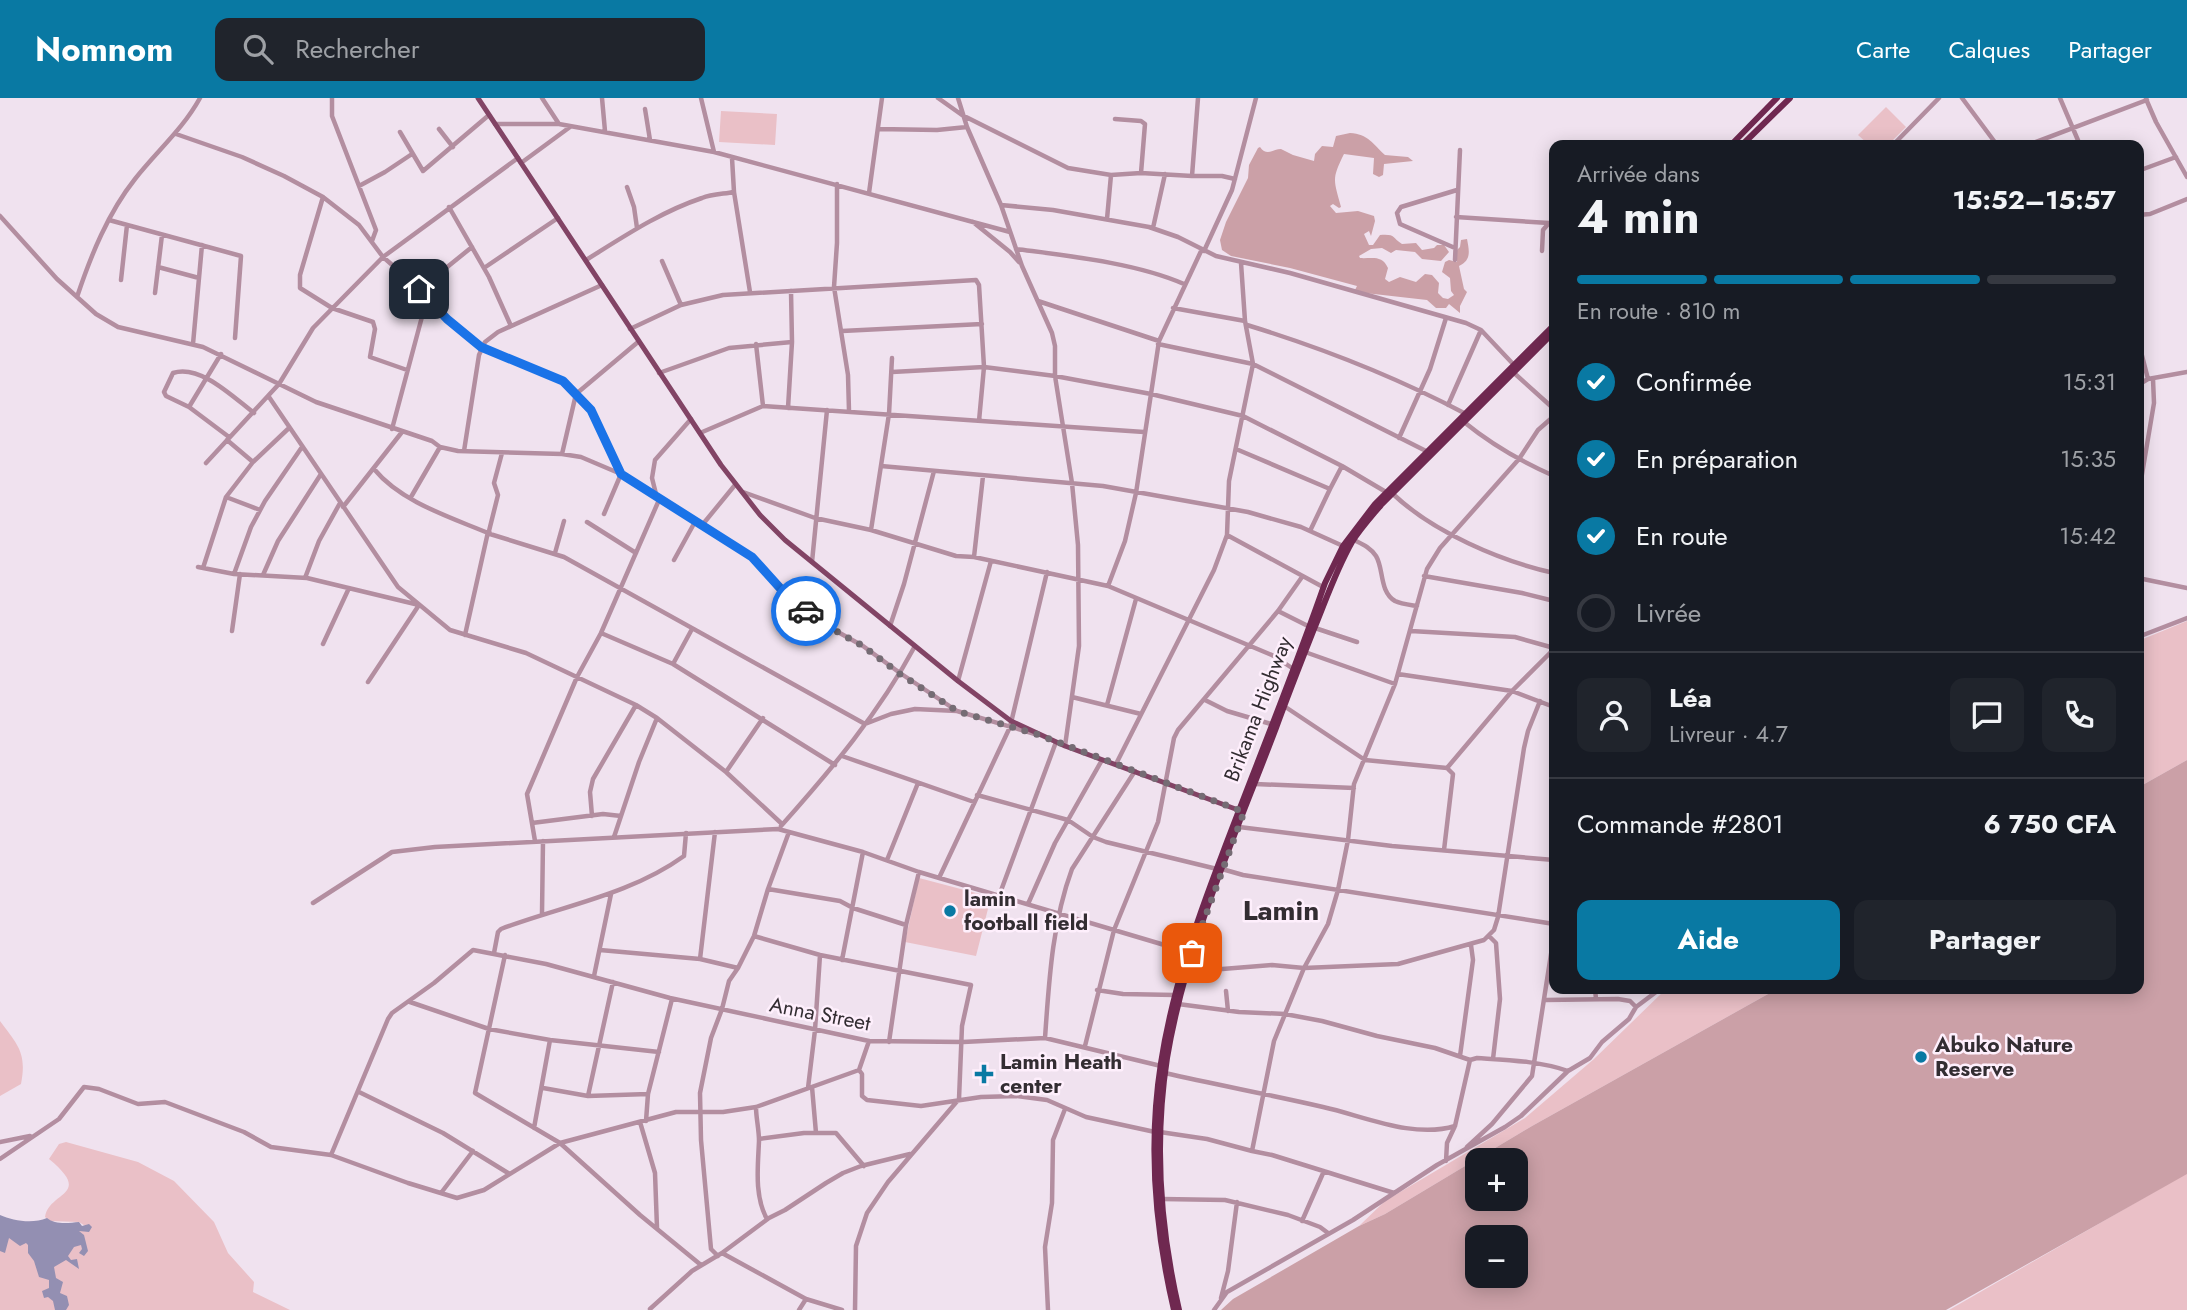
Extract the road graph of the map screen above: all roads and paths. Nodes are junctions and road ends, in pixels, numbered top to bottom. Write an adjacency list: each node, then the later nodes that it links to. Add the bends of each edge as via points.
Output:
1 (200, 98): 31 (street)
2 (332, 98): 54 (street, via 331,116)
3 (478, 98): 19 (main road)
4 (542, 98): 23 (street)
5 (602, 98): 29 (street)
6 (701, 98): 41 (street)
7 (882, 98): 28 (street)
8 (938, 98): 20 (street)
9 (958, 98): 20 (street)
10 (1198, 98): 50 (street)
11 (1256, 98): 52 (street)
12 (1777, 98): 32 (highway)
13 (1790, 98): 33 (highway)
14 (1939, 98): 34 (street)
15 (1962, 98): 35 (street)
16 (2060, 98): 26 (street)
17 (2146, 99): 26 (street); 43 (street)
18 (645, 108): 38 (street)
19 (489, 115): 22 (main road); 39 (street)
20 (962, 115): 25 (street); 49 (street, via 1054,163)
21 (1115, 118): 47 (street, via 1145,124)
22 (495, 124): 23 (street); 45 (main road)
23 (559, 124): 24 (street)
24 (570, 127): 29 (street); 45 (street)
25 (967, 127): 28 (street); 61 (street)
26 (2073, 127): 36 (street); 37 (street)
27 (439, 129): 39 (street)
28 (878, 129): 58 (street)
29 (605, 131): 38 (street)
30 (400, 132): 42 (street)
31 (176, 134): 59 (street, via 242,157); 68 (street, via 134,180)
32 (1736, 140)
33 (1747, 140)
34 (1898, 140)
35 (1993, 140)
36 (2040, 140)
37 (2078, 140)
38 (650, 141): 41 (street)
39 (453, 147): 42 (street, via 423,171)
40 (1460, 150): 56 (street)
41 (714, 152): 44 (street)
42 (412, 154): 54 (street)
43 (2176, 157): 46 (street); 51 (street)
44 (732, 159): 53 (street); 57 (street)
45 (520, 161): 62 (street); 66 (main road)
46 (2144, 169)
47 (1141, 173): 48 (street); 49 (street)
48 (1165, 174): 50 (street); 74 (street)
49 (1111, 175): 67 (street)
50 (1192, 176): 52 (street)
51 (2187, 177)
52 (1235, 179): 82 (street)
53 (837, 184): 58 (street); 96 (street)
54 (359, 186): 77 (street, via 376,230)
55 (627, 187): 73 (street)
56 (1457, 190): 65 (street); 80 (street, via 1401,207 1397,213 1400,224)
57 (734, 192): 73 (street, via 703,197); 99 (street)
58 (869, 192): 69 (street)
59 (323, 197): 77 (street, via 359,225); 105 (street, via 299,286)
60 (2187, 199): 63 (street)
61 (1001, 205): 67 (street); 75 (street)
62 (449, 207): 79 (street); 84 (street)
63 (2144, 213)
64 (0, 216): 101 (street)
65 (1456, 217): 70 (street); 80 (street)
66 (558, 218): 85 (main road); 91 (street)
67 (1107, 219): 74 (street)
68 (109, 220): 71 (street); 101 (street)
69 (971, 221): 75 (street); 89 (street)
70 (1549, 222)
71 (127, 225): 76 (street); 93 (street)
72 (1549, 225): 83 (street, via 1543,230)
73 (637, 228): 85 (street)
74 (1153, 228): 82 (street)
75 (1011, 232): 81 (street)
76 (162, 234): 78 (street); 90 (street)
77 (372, 242): 84 (street)
78 (202, 245): 92 (street); 116 (street, via 239,255 242,260)
79 (472, 247): 91 (street); 97 (street)
80 (1455, 248): 86 (street)
81 (1016, 249): 89 (street); 94 (street, via 1163,275)
82 (1203, 250): 88 (street); 94 (street)
83 (1542, 251)
84 (383, 257): 97 (street); 105 (street)
85 (586, 260): 95 (main road)
86 (1455, 260)
87 (663, 261): 104 (street)
88 (1241, 262): 107 (street); 108 (street)
89 (1022, 266): 103 (street)
90 (158, 267): 92 (street); 100 (street)
91 (484, 268): 110 (street)
92 (199, 278): 120 (street)
93 (121, 280)
94 (1184, 284): 106 (street)
95 (602, 285): 110 (street); 111 (main road)
96 (834, 287): 98 (street); 109 (street, via 976,280); 114 (street)
97 (419, 289): 102 (street)
98 (791, 291): 99 (street); 118 (street)
99 (750, 292): 104 (street)
100 (155, 293)
101 (77, 297): 120 (street, via 118,327)
102 (427, 297): 122 (street); 129 (street)
103 (1038, 301): 119 (street); 133 (street, via 1055,346)
104 (681, 305): 111 (street)
105 (332, 308): 129 (street, via 373,322 370,357); 137 (street, via 299,348)
106 (1173, 308): 108 (street); 119 (street)
107 (1446, 318): 113 (street); 138 (street)
108 (1246, 323): 126 (street); 138 (street)
109 (982, 324): 114 (street); 127 (street)
110 (511, 326): 122 (street)
111 (630, 329): 117 (main road)
112 (1549, 329): 128 (highway, Brikama Highway)
113 (1481, 330): 128 (street); 143 (street)
114 (842, 331): 148 (street)
115 (1549, 336): 128 (highway, Brikama Highway)
116 (235, 338)
117 (638, 342): 132 (main road); 139 (street)
118 (792, 342): 121 (street); 146 (street)
119 (1158, 343): 126 (street); 140 (street)
120 (193, 344): 123 (street)
121 (755, 344): 132 (street, via 729,348); 144 (street)
122 (481, 347): 139 (street, via 549,374); 167 (street)
123 (221, 354): 134 (street); 137 (street)
124 (892, 358): 130 (street)
125 (2144, 358): 135 (street)
126 (1253, 365): 151 (street); 163 (street)
127 (984, 367): 130 (street); 133 (street); 155 (street)
128 (1513, 368): 142 (street); 152 (highway, Brikama Highway)
129 (407, 370): 158 (street)
130 (892, 372): 150 (street)
131 (2187, 372): 135 (street)
132 (659, 373): 153 (main road)
133 (1055, 376): 140 (street); 157 (street)
134 (206, 379): 145 (street); 145 (street, via 189,372 171,376 164,395); 149 (street)
135 (2151, 379): 136 (street); 173 (street, via 2154,402)
136 (2144, 382)
137 (279, 384): 141 (street); 158 (street)
138 (1419, 391): 143 (street); 163 (street)
139 (576, 394): 170 (street); 180 (street, via 591,410)
140 (1151, 394): 151 (street); 160 (street)
141 (269, 397): 149 (street); 156 (street)
142 (1549, 404)
143 (1448, 405): 152 (street)
144 (763, 406): 146 (street); 161 (street)
145 (189, 407): 162 (street)
146 (788, 408): 147 (street)
147 (827, 410): 148 (street); 195 (street)
148 (849, 411): 150 (street)
149 (254, 413): 162 (street)
150 (889, 414): 155 (street); 175 (street)
151 (1243, 416): 166 (street); 176 (street)
152 (1466, 417): 168 (highway, Brikama Highway); 171 (street, via 1480,435); 187 (highway, Brikama Highway)
153 (691, 419): 161 (main road); 190 (street, via 655,460 652,478)
154 (1549, 420): 171 (street)
155 (979, 421): 157 (street)
156 (289, 428): 164 (street); 172 (street)
157 (1064, 428): 160 (street); 183 (street)
158 (392, 429): 159 (street)
159 (402, 432): 165 (street); 177 (street)
160 (1144, 432): 186 (street)
161 (700, 433): 184 (main road)
162 (228, 438): 172 (street); 174 (street)
163 (1399, 438): 168 (street)
164 (302, 447): 179 (street); 193 (street)
165 (440, 447): 167 (street); 189 (street)
166 (1236, 449): 185 (street); 192 (street)
167 (464, 451): 169 (street)
168 (1426, 451): 187 (highway, Brikama Highway)
169 (502, 453): 170 (street); 202 (street)
170 (562, 454): 180 (street)
171 (1519, 459): 181 (street); 203 (street)
172 (253, 462): 188 (street)
173 (2144, 462)
174 (206, 463)
175 (881, 466): 178 (street); 200 (street)
176 (1342, 466): 185 (street); 187 (street)
177 (374, 469): 189 (street); 191 (street)
178 (934, 471): 182 (street); 206 (street)
179 (321, 474): 191 (street); 217 (street, via 278,541)
180 (621, 474): 190 (street); 194 (street)
181 (1549, 474)
182 (983, 476): 183 (street); 210 (street)
183 (1072, 482): 186 (street); 221 (street)
184 (737, 488): 195 (street); 199 (street); 213 (main road, via 776,532)
185 (1330, 489): 201 (street)
186 (1136, 493): 192 (street); 223 (street)
187 (1390, 493): 203 (street); 205 (highway, Brikama Highway); 207 (highway, Brikama Highway)
188 (226, 497): 193 (street); 216 (street, via 200,567)
189 (411, 497): 202 (street)
190 (658, 498): 196 (street); 209 (street)
191 (342, 505): 220 (street, via 318,541); 230 (street, via 398,587)
192 (1227, 508): 201 (street); 204 (street)
193 (260, 510): 216 (street)
194 (604, 514)
195 (815, 517): 200 (street); 213 (street)
196 (696, 520): 199 (street); 211 (street)
197 (564, 521): 208 (street)
198 (587, 522): 209 (street)
199 (703, 524): 252 (street, via 752,557 789,598 820,622)
200 (871, 530): 206 (street)
201 (1310, 531): 207 (street)
202 (488, 532): 208 (street); 241 (street)
203 (1452, 534): 215 (street, via 1506,559); 218 (street)
204 (1227, 535): 219 (street); 234 (street)
205 (1354, 540): 231 (street, via 1378,559 1384,587 1395,601); 236 (highway, Brikama Highway)
206 (915, 544): 210 (street); 235 (street)
207 (1343, 546): 225 (highway, Brikama Highway)
208 (555, 553): 224 (street)
209 (636, 553): 224 (street)
210 (974, 557): 212 (street)
211 (674, 560)
212 (991, 561): 214 (street); 255 (street)
213 (812, 563): 235 (main road)
214 (1046, 572): 221 (street); 271 (street)
215 (1549, 572)
216 (237, 574): 217 (street); 238 (street)
217 (263, 575): 220 (street)
218 (1424, 576): 229 (street); 231 (street)
219 (1302, 577): 225 (street); 232 (street)
220 (305, 578): 227 (street)
221 (1077, 578): 223 (street); 259 (street, via 1079,646)
222 (2144, 579): 226 (street)
223 (1108, 586): 228 (street)
224 (620, 587): 237 (street); 240 (street)
225 (1323, 587): 236 (highway, Brikama Highway)
226 (2187, 587)
227 (349, 588): 230 (street); 244 (street)
228 (1136, 599): 234 (street); 264 (street)
229 (1549, 600)
230 (419, 605): 241 (street, via 450,630); 256 (street)
231 (1417, 606): 239 (street)
232 (1279, 611): 236 (street); 245 (street)
233 (2187, 618): 242 (street)
234 (1190, 620): 245 (street); 267 (street)
235 (890, 626): 246 (main road)
236 (1311, 627): 243 (street); 248 (highway, Brikama Highway); 251 (highway, Brikama Highway)
237 (692, 629): 250 (street); 270 (street)
238 (232, 631)
239 (1411, 631): 247 (street, via 1515,637); 253 (street)
240 (601, 633): 250 (street); 254 (street)
241 (465, 635): 254 (street, via 526,653)
242 (2144, 635)
243 (1357, 642)
244 (323, 644)
245 (1250, 645): 251 (street); 260 (street)
246 (915, 646): 252 (street); 255 (main road)
247 (1549, 647)
248 (1305, 652): 257 (street); 265 (highway, Brikama Highway)
249 (1549, 653): 258 (street)
250 (673, 664): 269 (street)
251 (1292, 668): 272 (highway, Brikama Highway)
252 (900, 674): 266 (street); 270 (street)
253 (1398, 674): 257 (street); 258 (street)
254 (577, 677): 263 (street); 294 (street, via 527,794)
255 (958, 681): 271 (main road)
256 (368, 682)
257 (1395, 684): 277 (street)
258 (1512, 691): 261 (street); 280 (street)
259 (1072, 697): 264 (street); 274 (street)
260 (1205, 700): 272 (street, via 1227,712); 284 (street, via 1174,738)
261 (1540, 701): 262 (street); 308 (street, via 1524,748)
262 (1549, 704)
263 (636, 705): 268 (street); 291 (street, via 593,779)
264 (1107, 705): 267 (street)
265 (1284, 706): 277 (street); 285 (highway, Brikama Highway)
266 (957, 711): 270 (street, via 915,709); 271 (street)
267 (1140, 714): 278 (street)
268 (657, 718): 282 (street); 292 (street)
269 (764, 718): 279 (street); 282 (street)
270 (866, 724): 275 (street)
271 (1010, 724): 273 (main road); 287 (street)
272 (1271, 724): 290 (highway, Brikama Highway)
273 (1056, 742): 274 (main road); 289 (street)
274 (1065, 746): 276 (main road)
275 (842, 756): 279 (street); 283 (street)
276 (1103, 759): 278 (main road); 293 (street)
277 (1365, 760): 280 (street); 286 (street)
278 (1116, 764): 281 (main road)
279 (835, 765): 295 (street)
280 (1447, 768): 305 (street, via 1452,774)
281 (1135, 771): 284 (main road); 301 (street)
282 (726, 772): 295 (street)
283 (918, 783): 288 (street); 310 (street)
284 (1167, 783): 290 (main road); 307 (street, via 1158,822)
285 (1255, 784): 286 (street); 290 (highway, Brikama Highway)
286 (1354, 788): 302 (street)
287 (977, 795): 288 (street); 289 (street)
288 (974, 802): 313 (street)
289 (1031, 810): 293 (street); 317 (street)
290 (1242, 811): 296 (highway, Brikama Highway); 311 (highway, Brikama Highway)
291 (592, 816): 292 (street); 294 (street)
292 (621, 816): 300 (street)
293 (1068, 820): 301 (street); 319 (street)
294 (532, 823): 303 (street)
295 (780, 827): 297 (street); 298 (street)
296 (1238, 827): 302 (street); 311 (highway, Brikama Highway)
297 (715, 832): 299 (street); 335 (street)
298 (789, 832): 306 (street); 314 (street)
299 (686, 833): 300 (street); 316 (street, via 684,856)
300 (614, 837): 304 (street)
301 (1093, 837): 307 (street); 322 (street, via 1072,869)
302 (1348, 840): 305 (street); 315 (street)
303 (535, 841): 304 (street); 318 (street, via 391,852)
304 (543, 841): 321 (street)
305 (1444, 850): 308 (street)
306 (863, 852): 310 (street); 320 (street)
307 (1144, 852): 311 (street); 326 (street)
308 (1509, 855): 309 (street); 323 (street)
309 (1549, 859)
310 (887, 860): 312 (street)
311 (1219, 869): 315 (street); 331 (highway, Brikama Highway)
312 (919, 872): 313 (street); 324 (street)
313 (939, 878): 317 (street)
314 (768, 889): 320 (street, via 840,901); 327 (street)
315 (1338, 890): 323 (street); 339 (street, via 1328,924)
316 (611, 894): 321 (street); 330 (street)
317 (999, 896): 319 (street)
318 (313, 903)
319 (1028, 904): 322 (street)
320 (853, 908): 324 (street); 336 (street)
321 (542, 913): 332 (street, via 498,932)
322 (1060, 915): 326 (street); 360 (street, via 1049,972)
323 (1499, 917): 325 (street); 328 (street)
324 (906, 925): 340 (street)
325 (1549, 925)
326 (1114, 930): 331 (street); 344 (street)
327 (754, 936): 334 (street); 337 (street)
328 (1489, 936): 329 (street); 369 (street, via 1496,943 1500,984)
329 (1471, 945): 339 (street, via 1398,964); 368 (street)
330 (600, 950): 335 (street); 342 (street)
331 (1189, 952): 338 (highway, Brikama Highway); 348 (highway, Brikama Highway)
332 (494, 953): 333 (street, Anna Street); 352 (street, Anna Street, via 473,950)
333 (505, 955): 342 (street, Anna Street); 358 (street)
334 (820, 955): 336 (street); 359 (street)
335 (700, 958): 337 (street)
336 (842, 960): 340 (street)
337 (738, 968): 355 (street, via 729,981)
338 (1188, 968): 339 (street); 353 (highway, Brikama Highway)
339 (1304, 968): 357 (street)
340 (899, 970): 363 (street); 364 (street, via 971,985)
341 (1549, 971): 351 (street)
342 (594, 976): 343 (street, Anna Street)
343 (613, 982): 349 (street, Anna Street); 365 (street)
344 (1097, 990): 348 (street); 366 (street)
345 (1226, 990): 356 (street)
346 (1596, 994): 350 (street)
347 (1653, 994): 354 (street)
348 (1175, 995): 372 (highway, Brikama Highway)
349 (672, 999): 355 (street, Anna Street); 367 (street)
350 (1596, 999): 351 (street); 354 (street, via 1630,1001)
351 (1545, 1000): 371 (street)
352 (409, 1002): 358 (street); 377 (street, via 384,1025)
353 (1178, 1004): 356 (street); 372 (highway, Brikama Highway)
354 (1636, 1007): 374 (street, via 1590,1058)
355 (722, 1009): 359 (street, Anna Street); 384 (street, via 702,1073)
356 (1228, 1011): 357 (street)
357 (1285, 1014): 368 (street); 379 (street, via 1274,1041)
358 (489, 1029): 361 (street); 387 (street, via 475,1093)
359 (815, 1030): 362 (street, Anna Street); 375 (street)
360 (1045, 1038): 364 (street, Anna Street); 366 (street, Anna Street)
361 (550, 1040): 365 (street); 376 (street)
362 (869, 1041): 363 (street, Anna Street); 373 (street)
363 (889, 1042): 364 (street, Anna Street)
364 (963, 1042): 381 (street)
365 (600, 1045): 367 (street); 380 (street)
366 (1085, 1046): 372 (street, Anna Street)
367 (659, 1052): 378 (street)
368 (1460, 1056): 370 (street)
369 (1493, 1059): 370 (street); 371 (street)
370 (1469, 1060): 386 (street)
371 (1535, 1064): 374 (street); 398 (street, via 1522,1091)
372 (1164, 1069): 379 (street, Anna Street); 388 (highway, Brikama Highway)
373 (859, 1070): 375 (street); 381 (street, via 862,1096 867,1100 921,1106)
374 (1568, 1071): 398 (street, via 1521,1116)
375 (810, 1087): 382 (street); 389 (street)
376 (543, 1088): 380 (street); 387 (street)
377 (358, 1091): 394 (street); 397 (street)
378 (648, 1094): 380 (street); 385 (street)
379 (1264, 1094): 386 (street, Anna Street, via 1416,1130 1438,1132); 395 (street)
380 (588, 1096)
381 (959, 1099): 383 (street, via 1017,1096); 396 (street)
382 (756, 1107): 384 (street); 391 (street)
383 (1065, 1108): 388 (street, via 1086,1118); 420 (street, via 1053,1140 1053,1194 1045,1247)
384 (699, 1112): 385 (street, via 676,1112); 412 (street, via 711,1249)
385 (643, 1122): 393 (street); 410 (street, via 655,1174)
386 (1455, 1126): 400 (street, via 1447,1143)
387 (534, 1128): 393 (street)
388 (1157, 1132): 395 (street); 406 (highway, Brikama Highway); 421 (highway, Brikama Highway, via 1158,1228)
389 (816, 1133): 391 (street); 401 (street, via 836,1133)
390 (38, 1134): 392 (street); 397 (street, via 59,1119 83,1087 142,1105 165,1102 271,1147); 399 (street)
391 (759, 1139): 408 (street, via 758,1185)
392 (0, 1142)
393 (560, 1143): 403 (street); 410 (street)
394 (473, 1151): 403 (street); 404 (street)
395 (1252, 1151): 402 (street)
396 (910, 1154): 401 (street); 419 (street, via 873,1202 862,1225 856,1246)
397 (331, 1155): 404 (street)
398 (1458, 1155): 400 (street)
399 (0, 1159)
400 (1446, 1161): 405 (street)
401 (864, 1166): 408 (street, via 843,1173)
402 (1324, 1171): 405 (street); 409 (street)
403 (508, 1173): 404 (street, via 475,1194 457,1198)
404 (441, 1193)
405 (1394, 1193): 411 (street)
406 (1162, 1199): 407 (street); 422 (highway, Brikama Highway)
407 (1237, 1202): 409 (street); 415 (street)
408 (767, 1219): 412 (street)
409 (1302, 1221): 411 (street)
410 (657, 1229): 413 (street)
411 (1328, 1233): 415 (street, via 1227,1292)
412 (720, 1254): 413 (street); 414 (street)
413 (701, 1265): 416 (street)
414 (806, 1299): 417 (street); 418 (street)
415 (1220, 1302): 423 (street)
416 (650, 1309)
417 (799, 1310)
418 (842, 1310)
419 (855, 1310)
420 (1048, 1310)
421 (1174, 1310)
422 (1179, 1310)
423 (1214, 1310)

